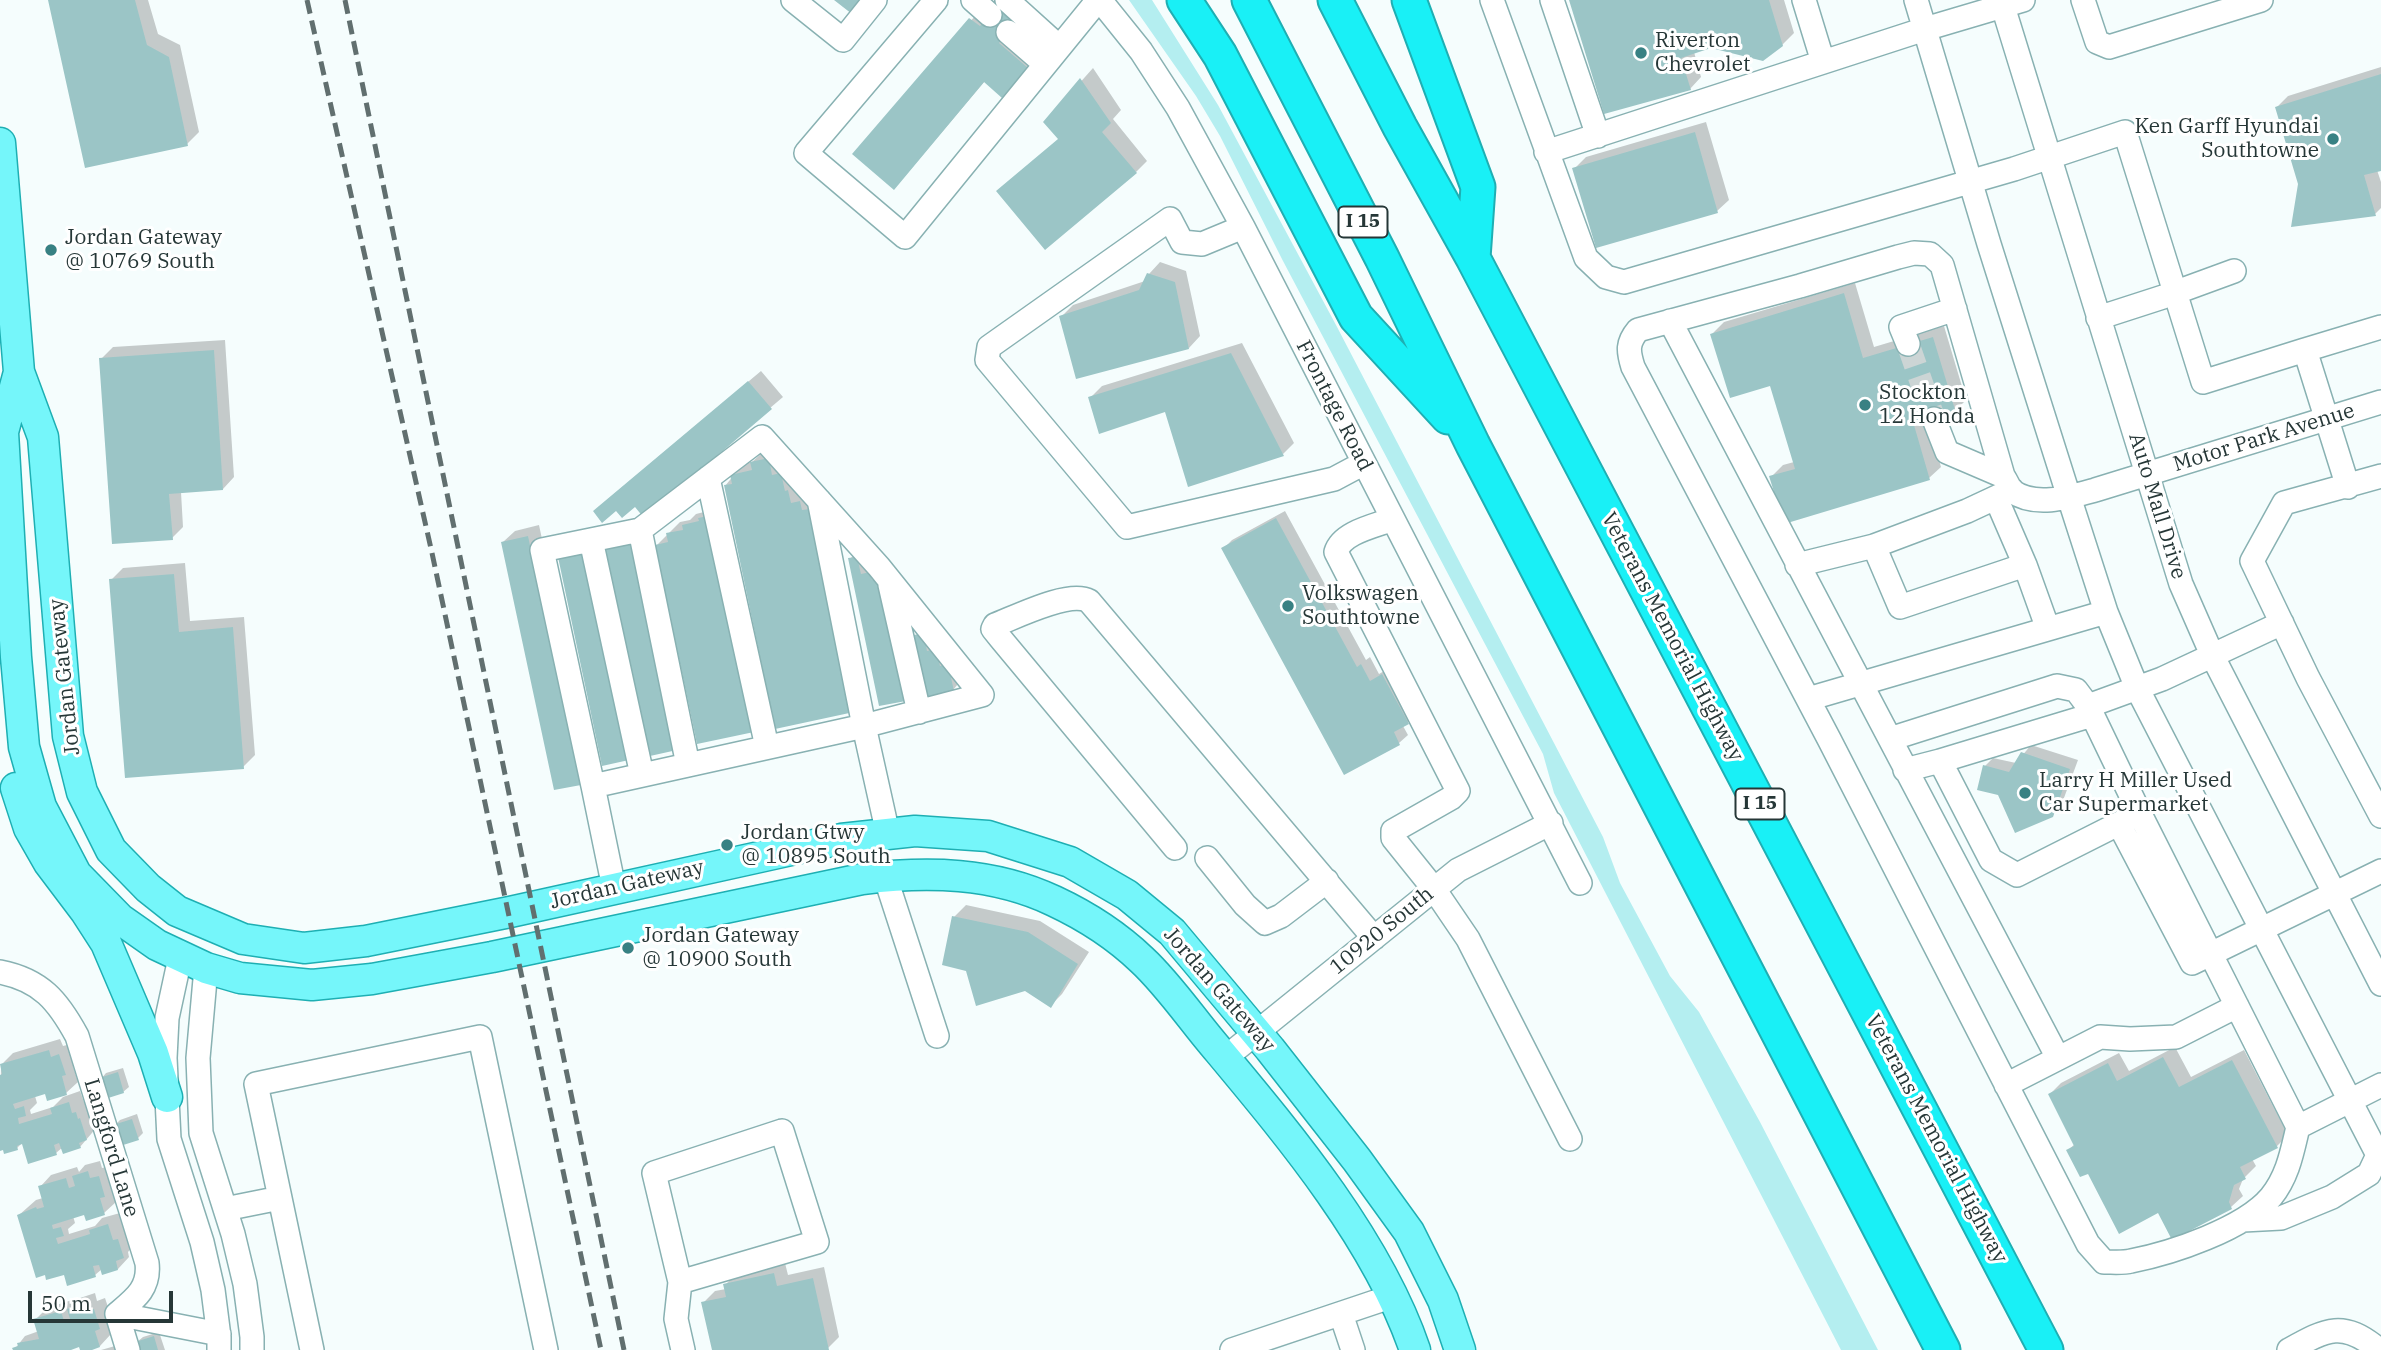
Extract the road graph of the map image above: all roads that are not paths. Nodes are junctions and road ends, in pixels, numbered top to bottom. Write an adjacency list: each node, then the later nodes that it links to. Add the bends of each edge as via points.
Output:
1 (793, 0): 2 (street, via 843,40)
2 (875, 0)
3 (936, 0): 20 (street, via 806,153 905,237)
4 (1007, 0): 20 (street)
5 (1099, 0): 20 (street); 27 (street, Frontage Road, via 1141,51 1178,108)
6 (1184, 0): 42 (highway, via 1220,55 1356,317)
7 (1249, 0): 42 (highway, I 15)
8 (1335, 0): 28 (highway, Veterans Memorial Highway / I 15)
9 (1409, 0): 28 (highway, via 1478,187)
10 (1492, 0): 24 (street)
11 (1552, 0): 22 (street)
12 (1804, 0): 21 (street)
13 (1916, 0): 18 (street)
14 (2083, 0): 17 (street, via 2097,42 2109,47)
15 (2261, 0): 17 (street)
16 (2009, 2): 18 (street); 25 (street, Auto Mall Drive)
17 (2213, 7)
18 (1925, 29): 21 (street); 26 (street)
19 (1008, 32): 20 (street)
20 (1052, 55)
21 (1823, 62): 22 (street)
22 (1598, 136): 24 (street)
23 (0, 143): 35 (main road, Jordan Gateway)
24 (1546, 152): 26 (street, via 1586,258 1606,277 1624,282)
25 (2049, 158): 26 (street); 30 (street, via 2125,132); 32 (street, Auto Mall Drive)
26 (1970, 182): 49 (street)
27 (1243, 227): 43 (street, Frontage Road); 43 (street, via 1202,244 1182,242 1170,219 989,347 987,360 1127,527 1334,479)
28 (1473, 258): 128 (highway, Veterans Memorial Highway / I 15)
29 (2234, 271): 30 (street)
30 (2175, 292): 32 (street); 37 (street, via 2203,383)
31 (1955, 309): 33 (street, via 1942,265 1930,254 1914,253); 36 (street, via 1901,327); 48 (street)
32 (2098, 318): 44 (street, Auto Mall Drive)
33 (1670, 321): 55 (street); 65 (street, via 1638,330 1629,341 1633,367)
34 (2381, 327): 37 (street)
35 (9, 338): 38 (main road, Jordan Gateway)
36 (1908, 344)
37 (2305, 351): 41 (street)
38 (19, 372): 63 (main road, Jordan Gateway, via 3,432); 69 (main road, Jordan Gateway, via 43,437)
39 (2381, 402): 41 (street, Motor Park Avenue)
40 (1934, 419): 48 (street, Motor Park Avenue, via 1947,452)
41 (2325, 419): 44 (street, Motor Park Avenue); 47 (street)
42 (1474, 445): 127 (highway, I 15)
43 (1364, 463): 51 (street, Frontage Road)
44 (2146, 474): 49 (street, Motor Park Avenue); 61 (street, Auto Mall Drive, via 2181,584)
45 (2381, 476): 47 (street)
46 (708, 478): 50 (street, via 762,437); 52 (street); 71 (street)
47 (2348, 487): 59 (street, via 2284,503 2252,561)
48 (2003, 488): 49 (street, Motor Park Avenue, via 2040,500); 54 (street, via 1967,511); 56 (street)
49 (2069, 498): 58 (street)
50 (819, 500): 57 (street); 68 (street)
51 (1393, 519): 79 (street, Frontage Road); 90 (street, via 1347,537 1336,552 1458,790 1393,831 1393,838)
52 (640, 530): 53 (street); 73 (street)
53 (591, 540): 75 (street); 76 (street, via 542,550)
54 (1874, 545): 55 (street); 56 (street, via 1900,607)
55 (1797, 565): 62 (street)
56 (2025, 565): 60 (street)
57 (888, 578): 67 (street); 67 (street, via 982,695)
58 (2106, 612): 60 (street); 64 (street)
59 (2282, 622): 61 (street); 78 (street)
60 (2048, 629): 62 (street)
61 (2213, 657): 64 (street); 91 (street, Auto Mall Drive)
62 (1860, 684): 65 (street); 70 (street)
63 (19, 685): 96 (main road, Jordan Gateway, via 24,747 41,807 76,874 120,919 157,945); 106 (main road, via 8,718 6,743 29,828 106,943)
64 (2137, 688): 66 (street); 92 (street)
65 (1808, 699): 104 (street)
66 (2090, 710): 70 (street, via 2076,690 2057,686); 72 (street); 77 (street)
67 (919, 712): 68 (street)
68 (864, 726): 71 (street); 81 (street)
69 (68, 736): 94 (main road, Jordan Gateway, via 82,792 111,850 177,911 243,939 304,948); 96 (main road, via 60,790 75,824 104,868 146,909 176,929)
70 (1890, 739): 74 (street)
71 (766, 747): 73 (street)
72 (1940, 761): 74 (street); 80 (street, via 1990,860 2017,875)
73 (688, 765): 75 (street)
74 (1906, 770): 103 (street)
75 (642, 775): 76 (street)
76 (593, 786): 89 (street)
77 (2140, 814): 80 (street); 84 (street)
78 (2381, 816)
79 (1551, 823): 88 (street, Frontage Road); 90 (street, 10920 South, via 1458,870)
80 (2119, 824): 84 (street)
81 (888, 834): 89 (main road, Jordan Gateway, via 841,839); 100 (main road, Jordan Gateway, via 915,831 988,836 1070,862 1127,895 1172,932)
82 (1175, 848): 87 (street, via 1001,639 995,625 1067,599 1089,601)
83 (1207, 858): 87 (street, via 1265,923)
84 (2152, 863): 95 (street, via 2178,913)
85 (2381, 871): 91 (street)
86 (885, 876): 96 (main road, Jordan Gateway, via 372,979 312,985 240,978); 101 (street); 102 (main road, Jordan Gateway, via 981,877 1052,900 1104,928 1144,961)
87 (1327, 881): 93 (street)
88 (1580, 883)
89 (614, 888): 94 (main road, Jordan Gateway)
90 (1434, 889): 93 (street, 10920 South); 109 (street, via 1468,939)
91 (2335, 894): 92 (street); 98 (street, Auto Mall Drive)
92 (2262, 928): 95 (street); 107 (street)
93 (1374, 938): 100 (street, 10920 South)
94 (350, 943): 96 (main road, via 314,961 210,946)
95 (2210, 954): 99 (street)
96 (194, 959): 106 (street, via 167,1018); 111 (street, via 201,1133)
97 (0, 972): 115 (street, Langford Lane, via 42,988 63,1010 77,1036 147,1263 143,1291)
98 (2381, 984)
99 (2236, 1006): 103 (street, via 2176,1037 2100,1037); 108 (street)
100 (1256, 1032): 102 (street, 10920 South); 126 (main road, Jordan Gateway, via 1409,1232 1443,1300)
101 (937, 1036)
102 (1225, 1058): 114 (main road, Jordan Gateway, via 1324,1185)
103 (2058, 1059): 104 (street)
104 (2006, 1085): 112 (street, via 2088,1244 2104,1262 2129,1262 2153,1255)
105 (2381, 1085): 107 (street)
106 (167, 1097): 117 (street, via 169,1139 202,1242)
107 (2349, 1101): 108 (street); 112 (street, via 2378,1155 2369,1174 2332,1197 2281,1218)
108 (2298, 1127): 112 (street, via 2288,1168 2271,1197)
109 (1570, 1139)
110 (280, 1198): 111 (street); 120 (street); 121 (street, via 256,1084 480,1037)
111 (225, 1209): 119 (street, via 245,1284)
112 (2243, 1220)
113 (680, 1282): 113 (street, via 654,1173 782,1131 817,1242); 122 (street, via 676,1319)
114 (1393, 1296): 116 (street); 125 (main road, Jordan Gateway)
115 (117, 1314): 117 (street); 118 (street)
116 (1341, 1314): 123 (street); 124 (street)
117 (219, 1342)
118 (128, 1350)
119 (252, 1350)
120 (312, 1350)
121 (546, 1350)
122 (683, 1350)
123 (1232, 1350)
124 (1353, 1350)
125 (1415, 1350)
126 (1460, 1350)
127 (1943, 1350)
128 (2046, 1350)
129 (2289, 1350): 130 (street, via 2331,1329 2358,1334)
130 (2379, 1350)

